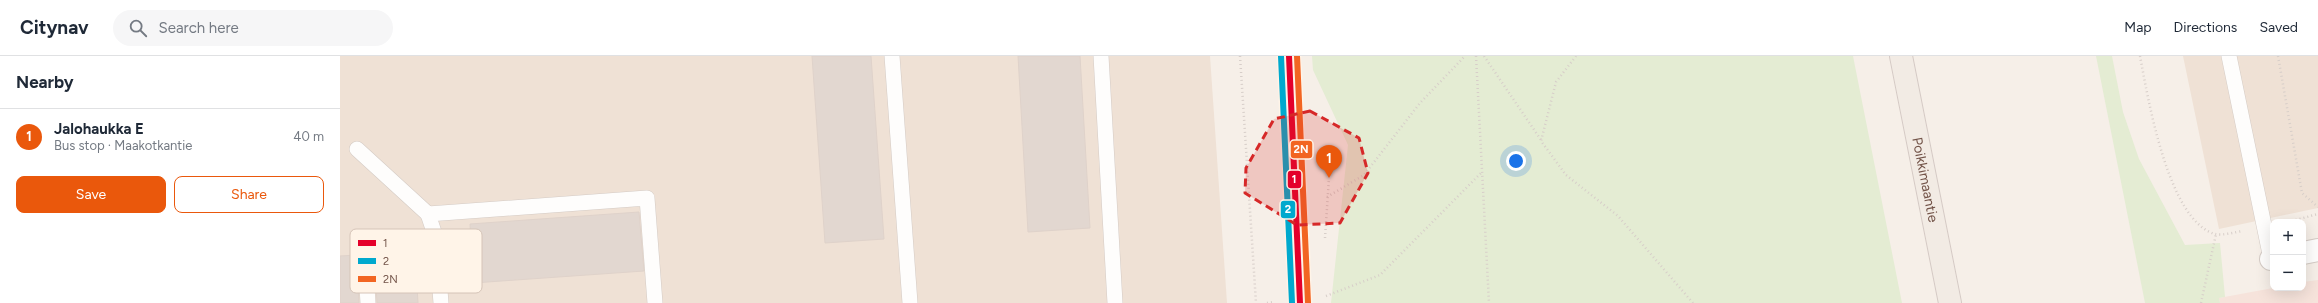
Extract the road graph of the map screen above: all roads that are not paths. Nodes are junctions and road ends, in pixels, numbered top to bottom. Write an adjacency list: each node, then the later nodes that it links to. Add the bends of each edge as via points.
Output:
1 (892, 56): 17 (lane)
2 (1101, 56): 18 (lane)
3 (1289, 56): 19 (street)
4 (1901, 56): 20 (main road, Poikkimaantie)
5 (2229, 56): 11 (lane)
6 (357, 149): 7 (lane)
7 (428, 214): 8 (lane); 16 (lane, via 647,198)
8 (433, 229)
9 (2318, 250): 10 (street)
10 (2306, 252)
11 (2271, 255)
12 (367, 293): 14 (lane)
13 (440, 293): 15 (lane)
14 (368, 303)
15 (441, 303)
16 (655, 303)
17 (910, 303)
18 (1115, 303)
19 (1300, 303)
20 (1950, 303)

